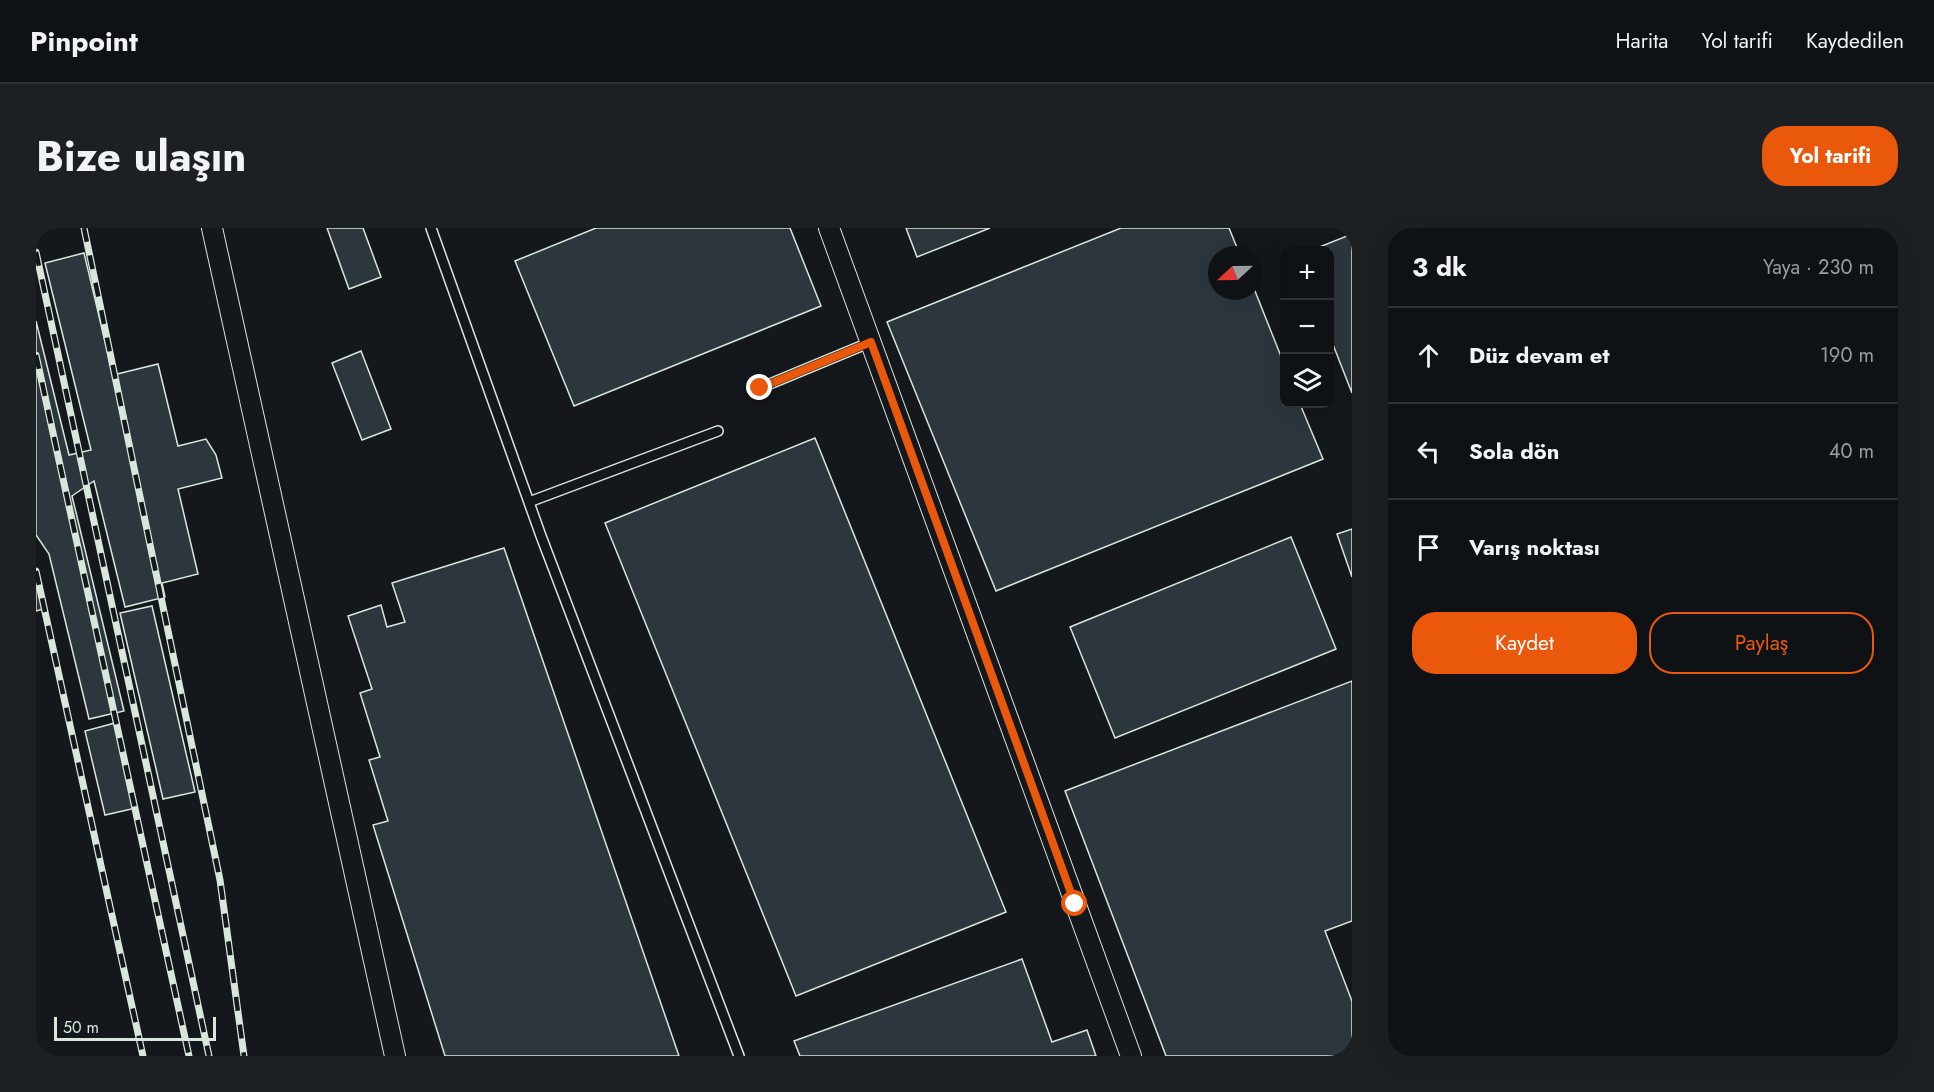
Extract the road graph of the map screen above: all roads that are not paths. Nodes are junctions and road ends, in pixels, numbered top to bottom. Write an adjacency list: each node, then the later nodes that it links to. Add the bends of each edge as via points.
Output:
1 (212, 228): 8 (street)
2 (431, 228): 7 (lane)
3 (829, 228): 4 (street)
4 (871, 342): 5 (lane); 10 (street)
5 (760, 388)
6 (718, 431): 7 (lane)
7 (529, 501): 9 (lane)
8 (395, 1056)
9 (739, 1056)
10 (1131, 1056)

